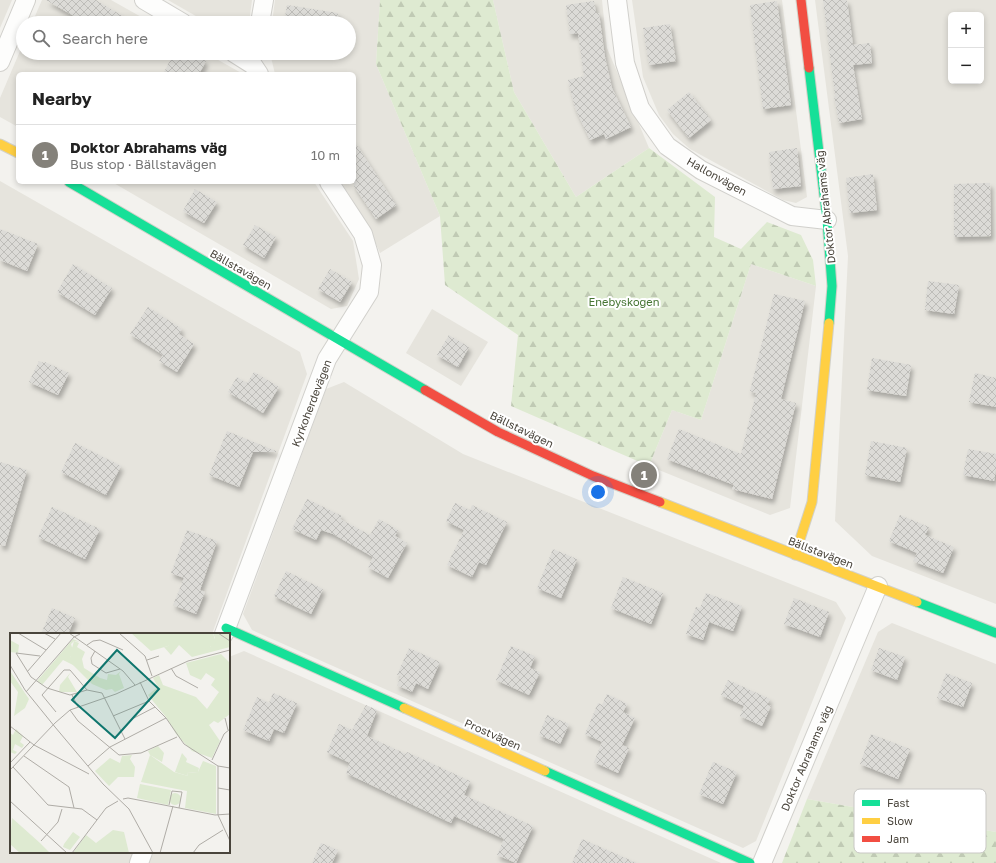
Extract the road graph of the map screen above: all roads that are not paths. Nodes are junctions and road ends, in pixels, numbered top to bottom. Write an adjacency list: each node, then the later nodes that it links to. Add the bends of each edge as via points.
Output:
1 (26, 0): 6 (street)
2 (144, 0): 7 (street)
3 (264, 0): 8 (street)
4 (617, 0): 15 (street, Hallonvägen, via 625,63 640,108 667,146 701,170 792,216)
5 (801, 0): 15 (street, Doktor Abrahams väg)
6 (19, 16)
7 (171, 16)
8 (261, 16)
9 (16, 24): 10 (street)
10 (0, 62)
11 (0, 144): 12 (street)
12 (16, 152)
13 (72, 184): 16 (street, Bällstavägen)
14 (330, 184): 16 (street, Kyrkoherdevägen, via 363,234 372,264 369,292)
15 (827, 220): 17 (street, Doktor Abrahams väg, via 832,286 812,502)
16 (338, 340): 17 (street, Bällstavägen, via 504,435 593,476); 19 (street, Kyrkoherdevägen, via 327,359)
17 (795, 555): 18 (street, Bällstavägen)
18 (878, 586): 21 (street, Bällstavägen); 25 (street, Doktor Abrahams väg)
19 (225, 631)
20 (230, 633): 24 (street, Prostvägen)
21 (996, 633)
22 (143, 853): 23 (street)
23 (139, 863)
24 (750, 863)
25 (762, 863)

